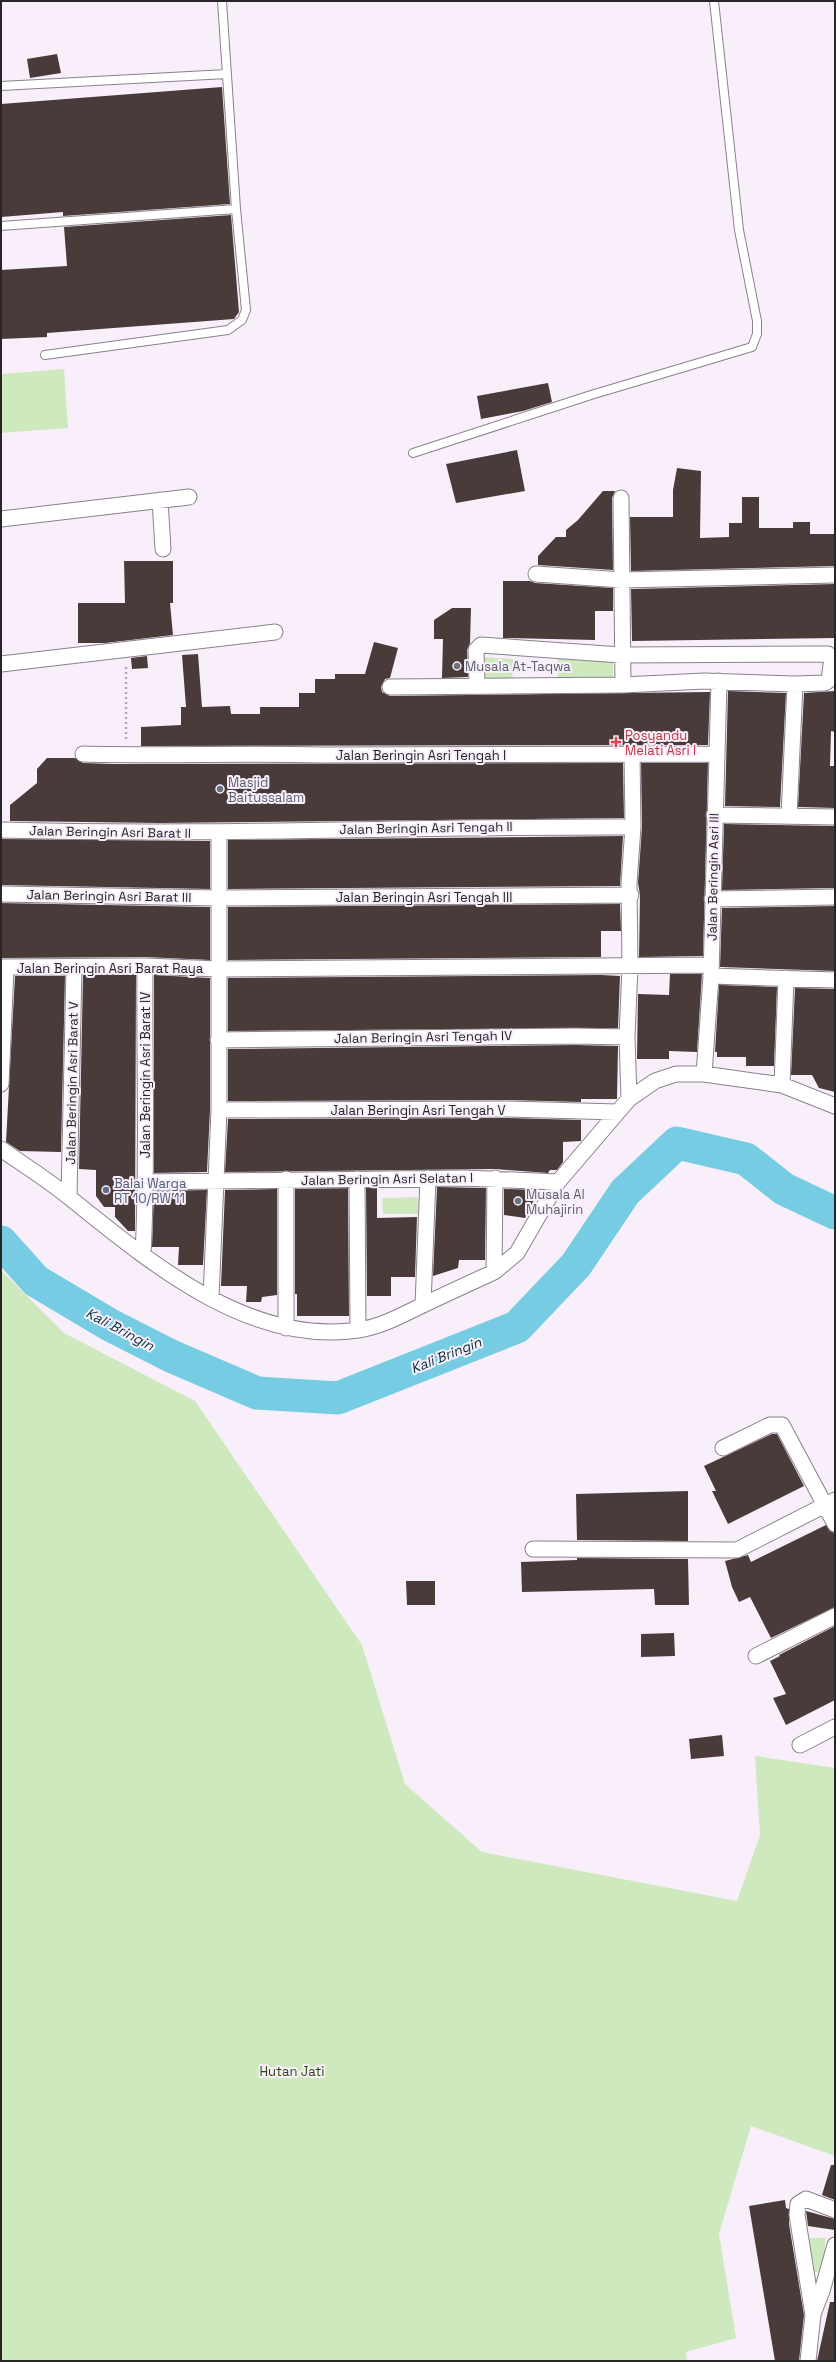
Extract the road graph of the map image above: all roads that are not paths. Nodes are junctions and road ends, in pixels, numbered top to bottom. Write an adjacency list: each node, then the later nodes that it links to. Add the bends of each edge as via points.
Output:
1 (222, 1): 3 (lane)
2 (714, 1): 8 (lane, via 739,230 757,321 757,334 752,347)
3 (228, 74): 4 (lane); 5 (lane)
4 (1, 86)
5 (236, 209): 6 (lane); 7 (lane, via 246,310 242,320 228,330)
6 (1, 226)
7 (45, 355)
8 (413, 453)
9 (189, 497): 11 (street)
10 (621, 498): 16 (street)
11 (160, 500): 12 (street); 13 (street)
12 (1, 519)
13 (163, 550)
14 (536, 574): 16 (street)
15 (835, 575): 16 (street)
16 (622, 580): 19 (street)
17 (276, 632): 20 (street)
18 (704, 654): 19 (street); 21 (street); 23 (street, via 830,655 830,674 825,683)
19 (621, 655): 24 (street); 25 (street, via 481,645 476,650)
20 (1, 664)
21 (704, 681): 22 (street); 24 (street)
22 (719, 681): 23 (street); 29 (street, Jalan Beringin Asri III)
23 (795, 684): 31 (street)
24 (623, 685): 25 (street)
25 (477, 686): 26 (street)
26 (390, 687)
27 (83, 754): 28 (street, Jalan Beringin Asri Tengah I)
28 (632, 754): 29 (street, Jalan Beringin Asri Tengah I); 33 (street)
29 (716, 754): 30 (street, Jalan Beringin Asri III)
30 (714, 815): 31 (street); 40 (street, Jalan Beringin Asri III)
31 (789, 816): 32 (street)
32 (835, 817)
33 (633, 827): 35 (street, Jalan Beringin Asri Tengah II); 37 (street, via 629,883)
34 (1, 830): 35 (street, Jalan Beringin Asri Barat II)
35 (219, 833): 39 (street)
36 (1, 894): 39 (street, Jalan Beringin Asri Barat III)
37 (631, 895): 39 (street, Jalan Beringin Asri Tengah III); 43 (street)
38 (835, 897): 40 (street)
39 (218, 898): 45 (street)
40 (712, 899): 46 (street, Jalan Beringin Asri III)
41 (145, 966): 44 (street, Jalan Beringin Asri Barat Raya); 45 (street, Jalan Beringin Asri Barat Raya); 64 (street, Jalan Beringin Asri Barat IV)
42 (3, 967): 44 (street, Jalan Beringin Asri Barat Raya); 52 (street)
43 (630, 967): 45 (street, Jalan Beringin Asri Barat Raya); 46 (street, Jalan Beringin Asri Barat Raya); 49 (street)
44 (74, 968): 66 (street, Jalan Beringin Asri Barat V)
45 (219, 970): 50 (street)
46 (710, 971): 47 (street, Jalan Beringin Asri Barat Raya); 51 (street, Jalan Beringin Asri III)
47 (786, 978): 48 (street, Jalan Beringin Asri Barat Raya); 53 (street)
48 (835, 980)
49 (627, 1037): 50 (street, Jalan Beringin Asri Tengah IV); 54 (street)
50 (218, 1040): 56 (street)
51 (704, 1074): 53 (street); 54 (street, via 667,1076)
52 (1, 1084)
53 (782, 1085): 55 (street)
54 (629, 1099): 57 (street)
55 (835, 1106)
56 (219, 1110): 57 (street, Jalan Beringin Asri Tengah V, via 506,1109); 62 (street)
57 (618, 1112): 65 (street)
58 (1, 1149): 66 (street)
59 (428, 1178): 60 (street, Jalan Beringin Asri Selatan I); 61 (street, Jalan Beringin Asri Selatan I); 70 (street)
60 (494, 1178): 65 (street, Jalan Beringin Asri Selatan I); 68 (street)
61 (357, 1179): 63 (street, Jalan Beringin Asri Selatan I); 72 (street)
62 (216, 1180): 63 (street, Jalan Beringin Asri Selatan I); 64 (street, Jalan Beringin Asri Selatan I); 69 (street)
63 (286, 1180): 71 (street)
64 (146, 1182): 67 (street, Jalan Beringin Asri Barat IV)
65 (558, 1182): 68 (street, via 517,1253)
66 (69, 1197): 67 (street, via 114,1235)
67 (143, 1255): 69 (street)
68 (494, 1272): 70 (street)
69 (211, 1298): 71 (street, via 249,1316)
70 (423, 1305): 72 (street, via 384,1324)
71 (286, 1328): 72 (street, via 312,1331)
72 (358, 1330)
73 (723, 1448): 74 (street, via 770,1425 782,1425)
74 (831, 1502): 75 (street); 76 (street, via 737,1550)
75 (835, 1524)
76 (533, 1549)
77 (835, 1616): 78 (street)
78 (756, 1656)
79 (835, 1727): 80 (street)
80 (800, 1745)
81 (835, 2210): 83 (street, via 806,2199 798,2204 796,2215)
82 (835, 2245): 83 (street)
83 (813, 2315): 84 (street)
84 (808, 2361)

